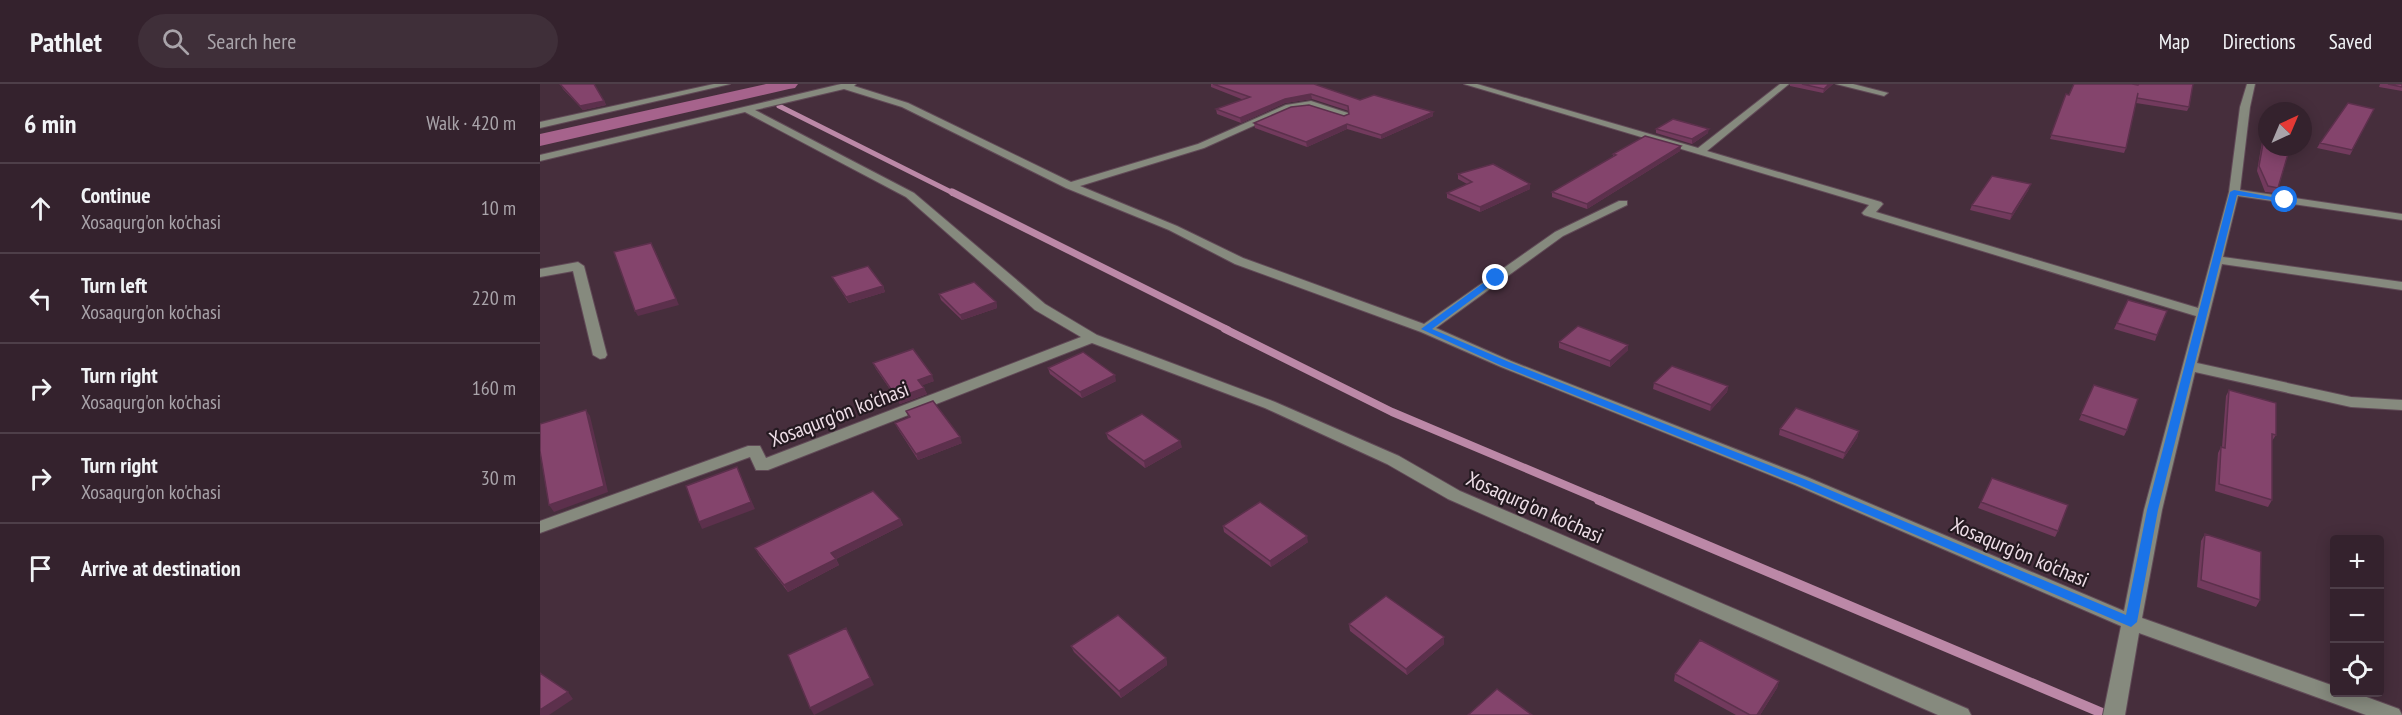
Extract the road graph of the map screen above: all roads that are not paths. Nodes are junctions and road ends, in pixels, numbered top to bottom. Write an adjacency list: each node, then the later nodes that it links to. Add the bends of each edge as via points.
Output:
1 (726, 84): 10 (street)
2 (1468, 84): 11 (street)
3 (1785, 84): 11 (street)
4 (1840, 84): 7 (street)
5 (2252, 84): 14 (street, via 2245,107)
6 (849, 85): 8 (street, Xosaqurg'on ko'chasi); 13 (street, Xosaqurg'on ko'chasi, via 905,105)
7 (1884, 93)
8 (746, 109): 12 (street, Xosaqurg'on ko'chasi); 22 (street, Xosaqurg'on ko'chasi, via 910,195 1040,307)
9 (1345, 115): 13 (street, via 1311,104 1288,107 1201,146)
10 (540, 124)
11 (1700, 152): 20 (street, via 1877,204 1868,213)
12 (540, 158)
13 (1070, 186): 21 (street, Xosaqurg'on ko'chasi, via 1173,228 1239,261)
14 (2234, 192): 16 (street); 17 (street)
15 (1623, 203): 21 (street, via 1559,234)
16 (2402, 217)
17 (2217, 260): 19 (street); 20 (street)
18 (540, 273): 23 (street, via 578,266)
19 (2402, 286)
20 (2203, 314): 24 (street)
21 (1426, 329): 27 (street, Xosaqurg'on ko'chasi)
22 (1092, 338): 26 (street, Xosaqurg'on ko'chasi, via 762,466 754,450); 28 (street, Xosaqurg'on ko'chasi, via 1270,405 1393,460 1454,495)
23 (600, 355)
24 (2190, 366): 25 (street, via 2351,402); 27 (street, via 2153,510)
25 (2402, 405)
26 (540, 527)
27 (2131, 622): 29 (street); 30 (street, Xosaqurg'on ko'chasi)
28 (1960, 715)
29 (2114, 715)
30 (2391, 715)

